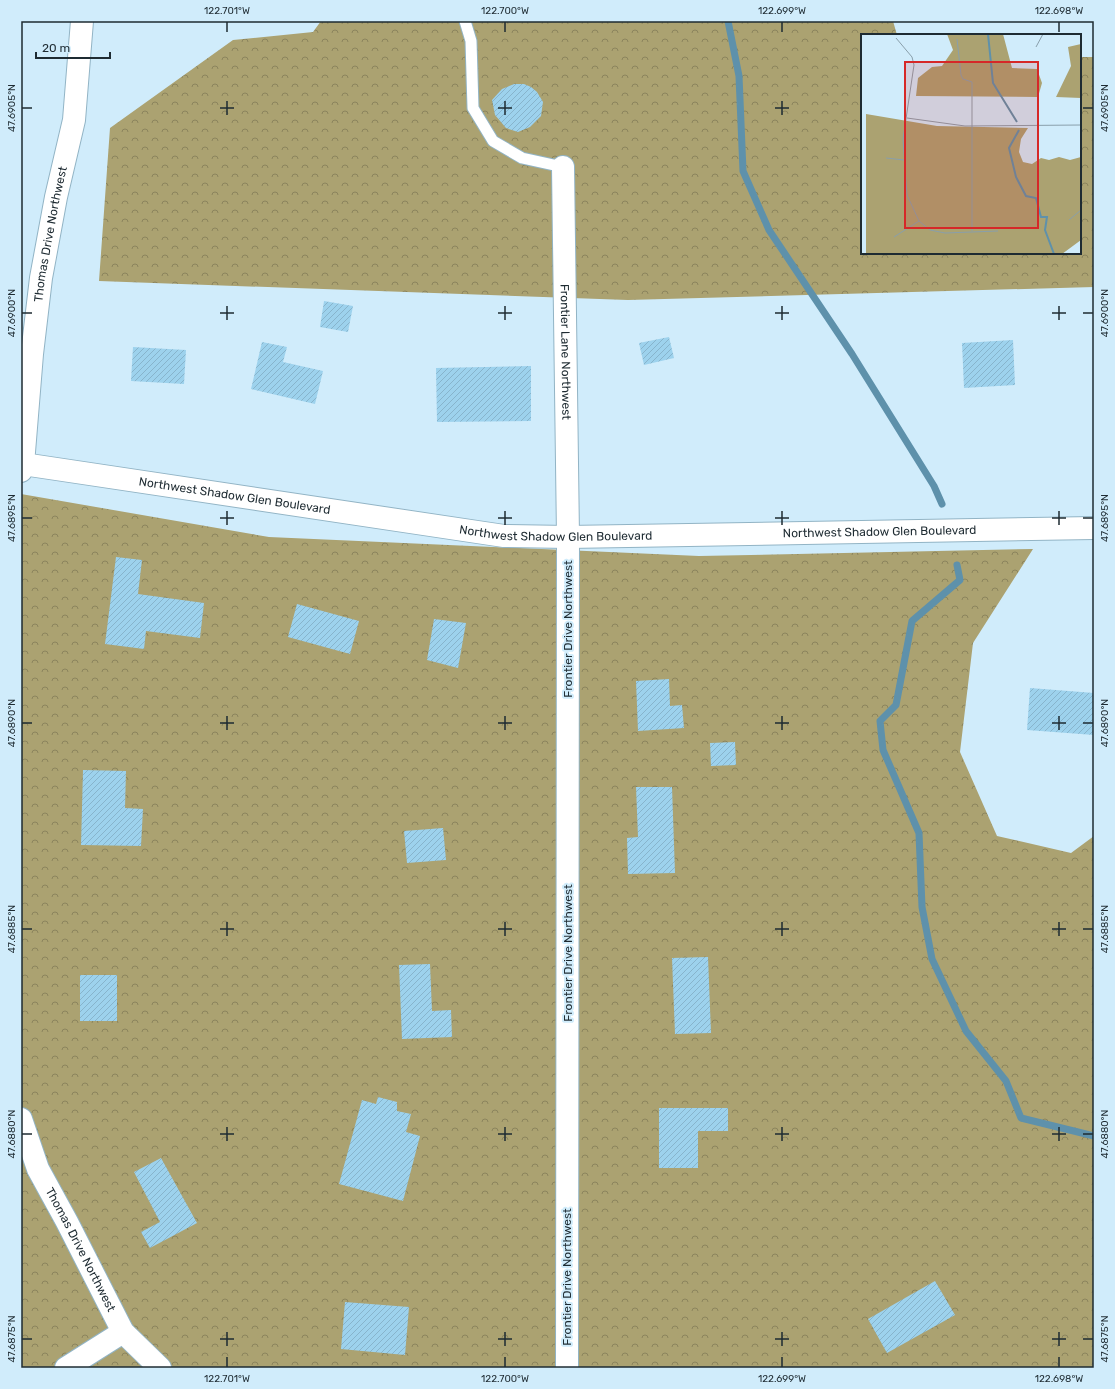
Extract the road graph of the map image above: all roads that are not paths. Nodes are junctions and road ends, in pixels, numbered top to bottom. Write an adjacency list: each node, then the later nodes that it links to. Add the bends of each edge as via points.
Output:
1 (82, 21): 4 (street, Thomas Drive Northwest, via 74,120 41,278)
2 (466, 21): 3 (lane, via 471,41 474,108 493,141 522,158)
3 (563, 167): 6 (street, Frontier Lane Northwest)
4 (22, 467): 6 (street, Northwest Shadow Glen Boulevard, via 504,536)
5 (1094, 528): 6 (street, Northwest Shadow Glen Boulevard)
6 (568, 537): 11 (street, Frontier Drive Northwest)
7 (21, 1119): 8 (street, Thomas Drive Northwest, via 38,1169)
8 (123, 1332): 9 (street); 10 (street, Thomas Drive Northwest)
9 (66, 1368)
10 (160, 1368)
11 (567, 1368)

